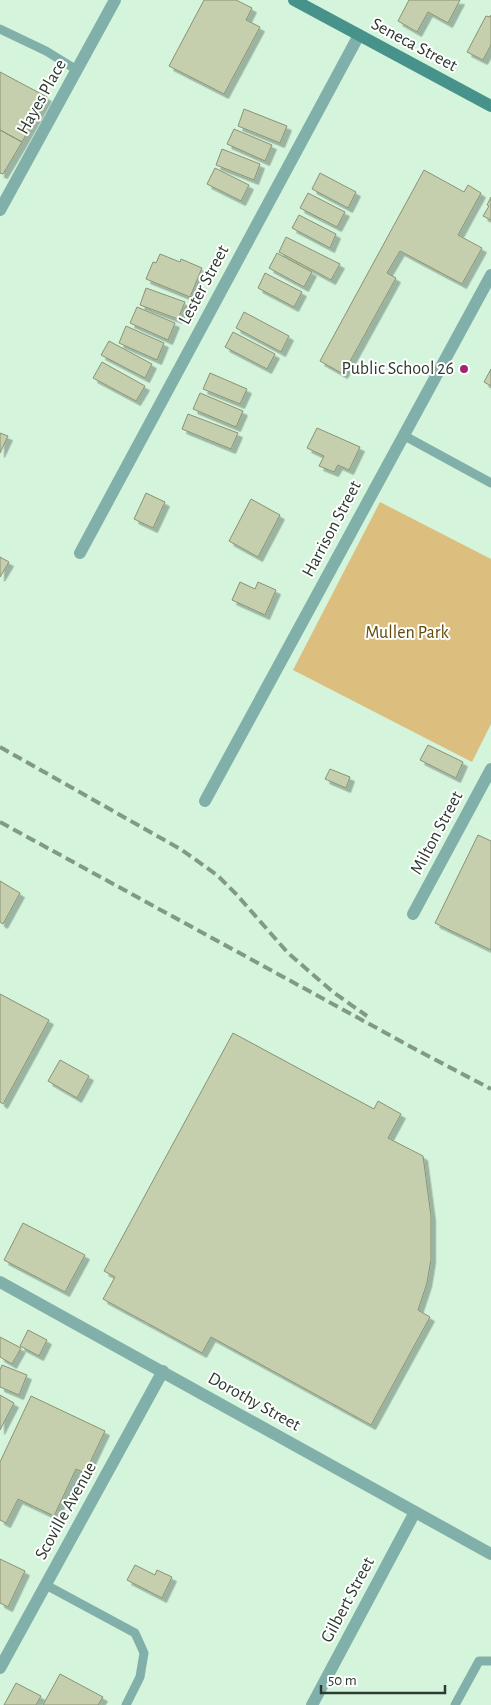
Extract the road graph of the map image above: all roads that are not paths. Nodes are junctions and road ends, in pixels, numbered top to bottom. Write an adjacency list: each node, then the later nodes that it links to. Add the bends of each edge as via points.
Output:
1 (115, 0): 5 (street, Hayes Place)
2 (294, 0): 4 (main road, Seneca Street)
3 (0, 29): 5 (lane)
4 (359, 35): 6 (main road, Seneca Street); 11 (street, Lester Street)
5 (77, 70): 7 (street, Hayes Place)
6 (491, 106)
7 (0, 210)
8 (491, 275): 9 (street, Harrison Street)
9 (403, 435): 10 (lane); 13 (street, Harrison Street)
10 (491, 483)
11 (80, 553)
12 (491, 769): 14 (street, Milton Street)
13 (205, 801)
14 (413, 914)
15 (0, 1282): 16 (street, Dorothy Street)
16 (163, 1371): 17 (street, Dorothy Street); 19 (street, Scoville Avenue)
17 (415, 1512): 18 (street, Dorothy Street); 23 (street, Gilbert Street)
18 (491, 1554)
19 (46, 1585): 21 (street, Scoville Avenue); 22 (lane, via 135,1633 144,1653 140,1677)
20 (491, 1661): 24 (lane, via 479,1661)
21 (0, 1668)
22 (126, 1705)
23 (312, 1705)
24 (455, 1705)

